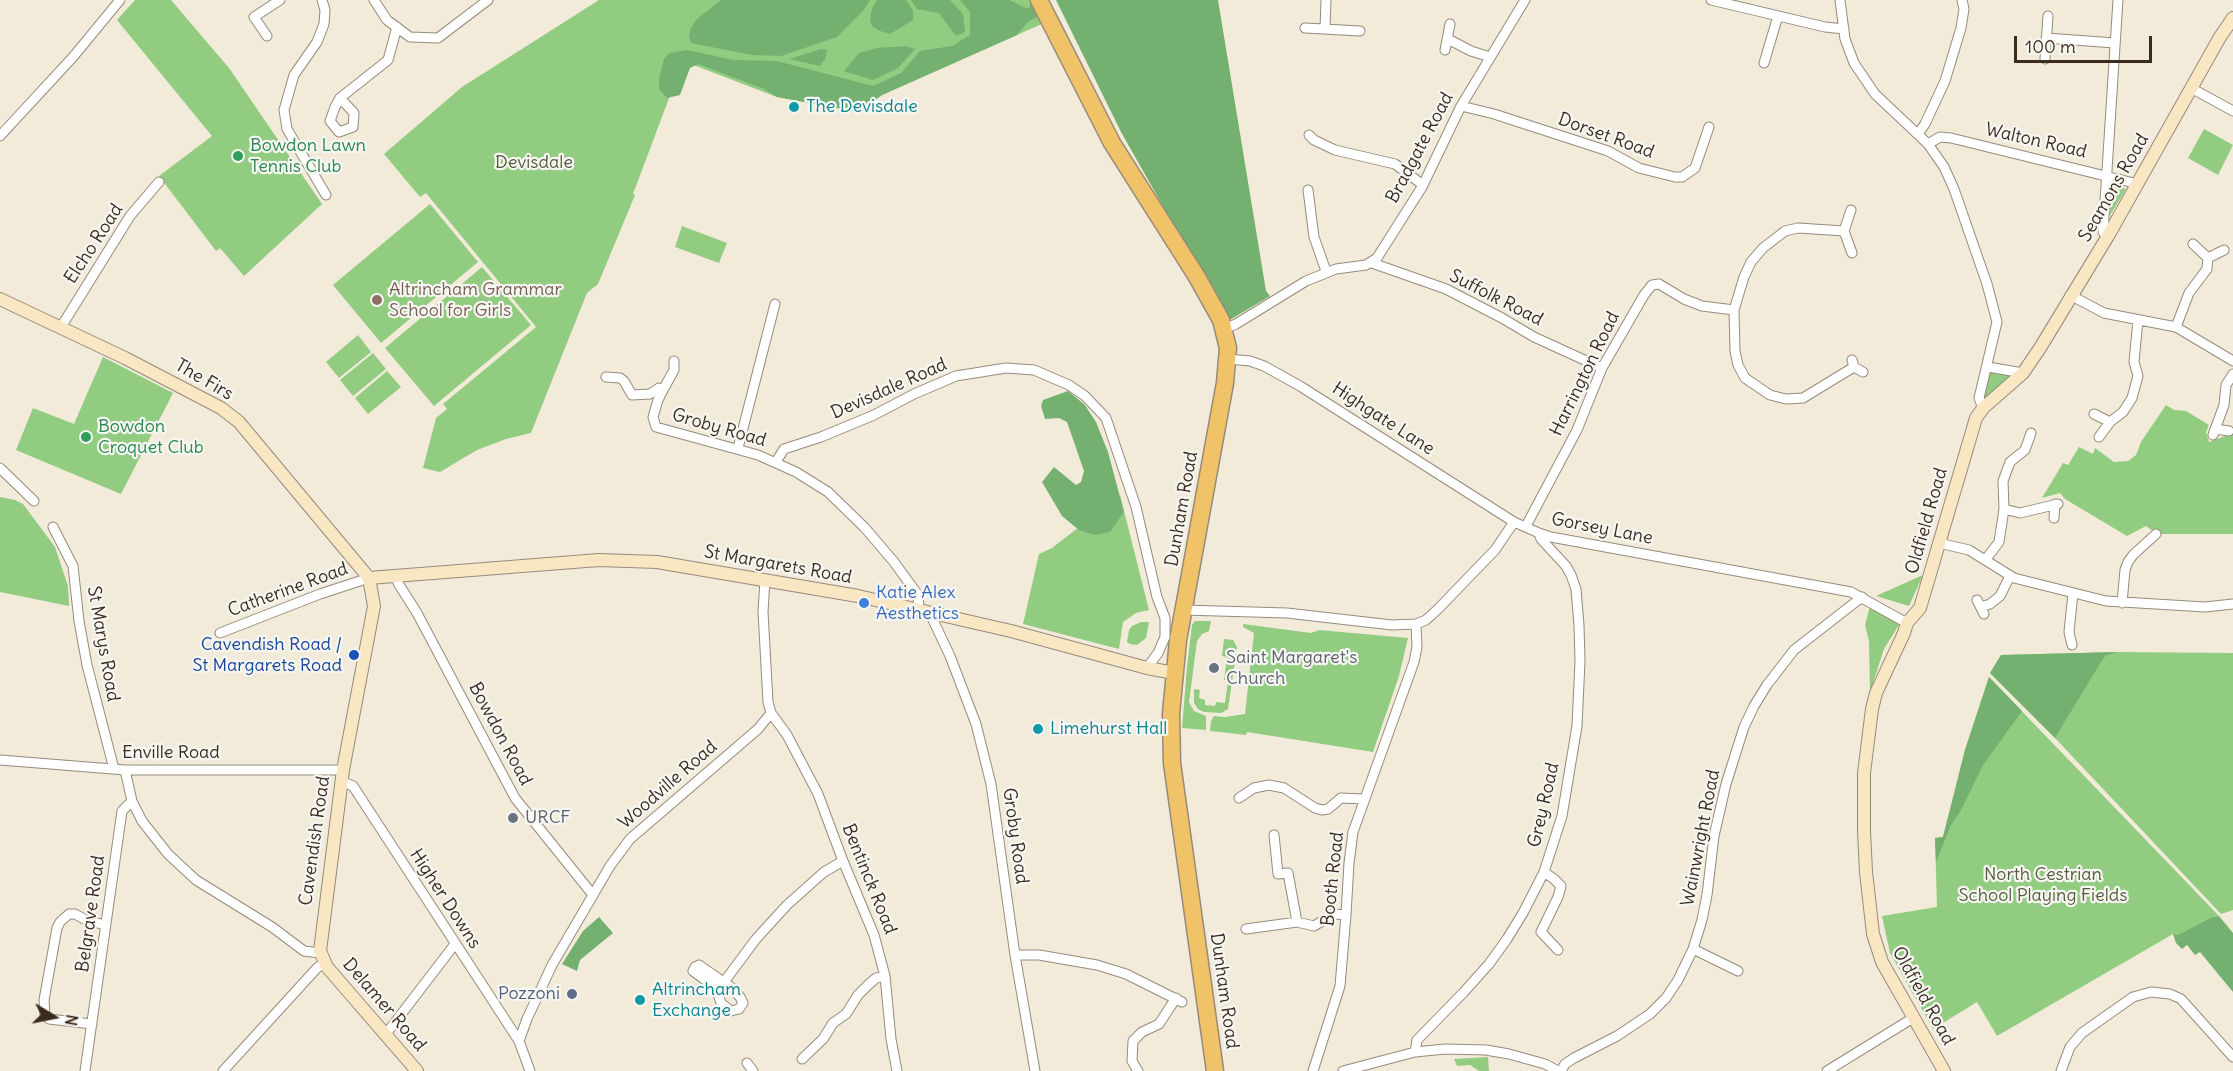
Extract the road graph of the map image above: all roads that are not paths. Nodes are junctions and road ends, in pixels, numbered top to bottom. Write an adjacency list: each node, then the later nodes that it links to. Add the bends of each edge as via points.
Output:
1 (120, 0): 36 (street)
2 (280, 0): 22 (street, via 254,17)
3 (322, 0): 44 (street, via 324,24 317,42 294,75 284,110 287,129)
4 (374, 0): 17 (street, via 387,20)
5 (488, 0): 17 (street, via 438,38 410,37)
6 (1039, 0): 61 (highway, Dunham Road, via 1112,143 1197,277)
7 (1326, 0): 19 (street)
8 (1525, 0): 27 (street, Bradgate Road)
9 (1711, 0): 13 (street)
10 (1840, 0): 20 (street, Oldfield Road)
11 (1962, 0): 35 (street, via 1961,28 1945,81)
12 (2118, 0): 25 (street)
13 (1778, 16): 20 (street); 29 (street)
14 (2049, 16): 23 (street)
15 (2233, 18): 30 (street, Seamons Road)
16 (1450, 24): 24 (street)
17 (397, 27): 31 (street, via 388,60)
18 (1305, 28): 19 (street)
19 (1325, 29): 21 (street)
20 (1844, 29): 35 (street, Oldfield Road, via 1849,52 1867,85)
21 (1360, 32)
22 (267, 36)
23 (2046, 38): 25 (street); 28 (street)
24 (1448, 39): 26 (street); 27 (street)
25 (2115, 43): 39 (street)
26 (1444, 50)
27 (1490, 57): 32 (street, Bradgate Road)
28 (2044, 59)
29 (1764, 63)
30 (2191, 88): 33 (street); 41 (street, Seamons Road)
31 (340, 98)
32 (1461, 106): 34 (street, Dorset Road, via 1675,177 1695,168); 42 (street, Bradgate Road)
33 (2233, 111)
34 (1709, 127)
35 (1918, 134): 38 (street, Oldfield Road)
36 (0, 136)
37 (1310, 141): 42 (street, via 1395,164)
38 (1928, 144): 39 (street, Walton Road, via 1940,137 1951,138); 66 (street, Oldfield Road, via 1954,189 1987,284 1997,322)
39 (2106, 175): 41 (street, Walton Road); 47 (street, via 2103,232)
40 (159, 182): 59 (street, Elcho Road, via 130,216)
41 (2138, 184): 47 (street, Seamons Road)
42 (1423, 185): 52 (street, Bradgate Road)
43 (1308, 190): 53 (street, via 1314,237)
44 (326, 195)
45 (1851, 210): 46 (street)
46 (1844, 231): 50 (street); 57 (street, via 1798,228 1772,240 1751,262)
47 (2108, 236): 54 (street, Seamons Road)
48 (2193, 244): 51 (street)
49 (2224, 250): 51 (street)
50 (1852, 253)
51 (2208, 258): 60 (street, via 2207,269 2189,293)
52 (1372, 263): 53 (street); 67 (street, Suffolk Road, via 1446,289 1534,337)
53 (1326, 272): 61 (street)
54 (2070, 295): 58 (street, via 2104,313); 68 (street, Seamons Road)
55 (0, 299): 59 (street, The Firs)
56 (775, 304): 78 (street)
57 (1734, 310): 65 (street, via 1738,365 1745,378 1770,395 1803,398); 67 (street, Harrington Road, via 1702,306 1654,284)
58 (2138, 320): 60 (street); 74 (street, via 2134,362 2138,376 2132,398)
59 (62, 327): 93 (street, The Firs, via 195,393 239,422)
60 (2176, 327): 64 (street)
61 (1224, 329): 62 (highway, Dunham Road)
62 (1228, 359): 84 (street, Highgate Lane, via 1264,366 1300,386); 101 (highway, Dunham Road)
63 (674, 361): 71 (street, via 674,370)
64 (2233, 361)
65 (1856, 366)
66 (1988, 367): 68 (street); 72 (street, Oldfield Road, via 1979,398)
67 (1602, 368): 85 (street, Harrington Road, via 1576,430)
68 (2023, 373): 72 (street, Seamons Road)
69 (2233, 374): 75 (street, via 2226,385 2224,405 2214,432)
70 (606, 377): 71 (street, via 620,378 632,395)
71 (663, 390): 78 (street, Groby Road, via 653,417 656,427)
72 (1983, 408): 89 (street, Oldfield Road, via 1972,428)
73 (2094, 414): 74 (street)
74 (2110, 422): 77 (street)
75 (2229, 431)
76 (2033, 433): 82 (street, via 2025,450 2010,462 2003,481)
77 (2099, 437)
78 (738, 448): 79 (street, Groby Road)
79 (776, 462): 100 (street, Groby Road, via 828,492 865,528 918,595); 107 (street, Devisdale Road, via 784,449 874,415 956,376 1006,368 1034,370 1069,385 1106,418 1136,507 1165,626 1162,645)
80 (0, 468): 81 (street)
81 (34, 501)
82 (2004, 510): 83 (street, via 2020,513 2057,504); 90 (street, via 1999,542)
83 (2054, 518)
84 (1514, 522): 85 (street, Gorsey Lane); 104 (street, via 1495,550 1426,620)
85 (1526, 526): 87 (street, Gorsey Lane)
86 (53, 527): 111 (street, St Marys Road, via 73,566 87,665)
87 (1539, 533): 96 (street, Gorsey Lane); 119 (street, Grey Road, via 1566,566 1576,589 1580,661 1577,726 1569,776 1562,816)
88 (2156, 534): 97 (street, via 2128,562)
89 (1939, 543): 90 (street, via 1969,550); 103 (street, Oldfield Road, via 1920,608)
90 (1986, 559): 92 (street)
91 (397, 576): 93 (street, St Margarets Road); 94 (street, St Margarets Road, via 599,560 657,562); 120 (street, Bowdon Road, via 515,798)
92 (2010, 576): 95 (street); 99 (street, via 2000,596)
93 (369, 578): 105 (street, Catherine Road); 113 (street, Cavendish Road, via 373,614)
94 (765, 580): 100 (street, St Margarets Road); 109 (street, via 763,612)
95 (2073, 593): 97 (street); 106 (street, via 2069,632)
96 (1862, 597): 103 (street, Gorsey Lane); 126 (street, Wainwright Road, via 1794,650 1767,685 1744,728 1721,805 1707,895)
97 (2122, 603): 98 (street, via 2205,607)
98 (2233, 604)
99 (1981, 607)
100 (919, 610): 102 (street, St Margarets Road)
101 (1183, 610): 104 (street, via 1287,613 1392,625); 108 (highway, Dunham Road)
102 (934, 614): 107 (street, St Margarets Road); 128 (street, Groby Road, via 933,620 976,724 991,784)
103 (1907, 623): 133 (street, Oldfield Road, via 1872,709 1864,773 1864,831 1877,949)
104 (1416, 624): 115 (street, Booth Road, via 1414,662)
105 (220, 633)
106 (2072, 645)
107 (1147, 668): 108 (street, St Margarets Road)
108 (1174, 673): 147 (highway, Dunham Road, via 1172,763)
109 (771, 713): 118 (street, Bentinck Road, via 818,794); 120 (street, Woodville Road, via 758,729 630,838)
110 (0, 760): 111 (street, Enville Road)
111 (114, 769): 112 (street, Enville Road)
112 (125, 770): 113 (street, Enville Road); 116 (street, Delamer Road)
113 (342, 776): 125 (street, Higher Downs, via 353,786); 129 (street, Cavendish Road)
114 (1239, 798): 115 (street, via 1254,788 1269,785 1284,788 1322,810 1341,798)
115 (1363, 799): 121 (street, Booth Road, via 1351,842)
116 (132, 801): 123 (street, Belgrave Road, via 122,811); 129 (street, Delamer Road, via 142,821 196,880 304,951)
117 (1274, 835): 122 (street, via 1278,874 1287,873)
118 (843, 861): 131 (street, Bentinck Road, via 874,935); 132 (street, via 787,904)
119 (1544, 872): 127 (street, via 1561,886 1541,932); 137 (street, Grey Road, via 1501,947 1416,1040)
120 (593, 895): 136 (street, Woodville Road, via 552,965)
121 (1347, 915): 122 (street, via 1334,914 1314,926); 148 (street, Booth Road, via 1340,986)
122 (1297, 922): 124 (street)
123 (105, 925): 134 (street, Belgrave Road); 134 (street, via 75,914 60,922 44,1000 49,1019)
124 (1246, 929)
125 (455, 944): 135 (street); 136 (street, Higher Downs)
126 (1693, 949): 130 (street); 150 (street, Wainwright Road, via 1678,980 1650,1014 1574,1058)
127 (1557, 950)
128 (1015, 955): 145 (street, Groby Road); 146 (street, via 1097,965 1126,974 1179,1000 1159,1024 1133,1041 1132,1057)
129 (322, 958): 135 (street, Delamer Road); 141 (street)
130 (1738, 971)
131 (885, 976): 139 (street, via 876,978 858,995 846,1014 833,1023); 144 (street, Bentinck Road)
132 (720, 985)
133 (1913, 1018): 151 (street); 152 (street, Oldfield Road)
134 (92, 1024): 140 (street, Belgrave Road)
135 (386, 1034): 142 (street, Delamer Road)
136 (519, 1041): 143 (street, Higher Downs)
137 (1415, 1052): 149 (street); 150 (street, via 1486,1050 1529,1059)
138 (2233, 1057): 153 (street, via 2181,999 2151,992 2133,997 2082,1033 2070,1047)
139 (802, 1059)
140 (86, 1071)
141 (223, 1071)
142 (417, 1071)
143 (530, 1071)
144 (897, 1071)
145 (1035, 1071)
146 (1138, 1071)
147 (1215, 1071)
148 (1313, 1071)
149 (1343, 1071)
150 (1559, 1071)
151 (1827, 1071)
152 (1944, 1071)
153 (2061, 1071)

